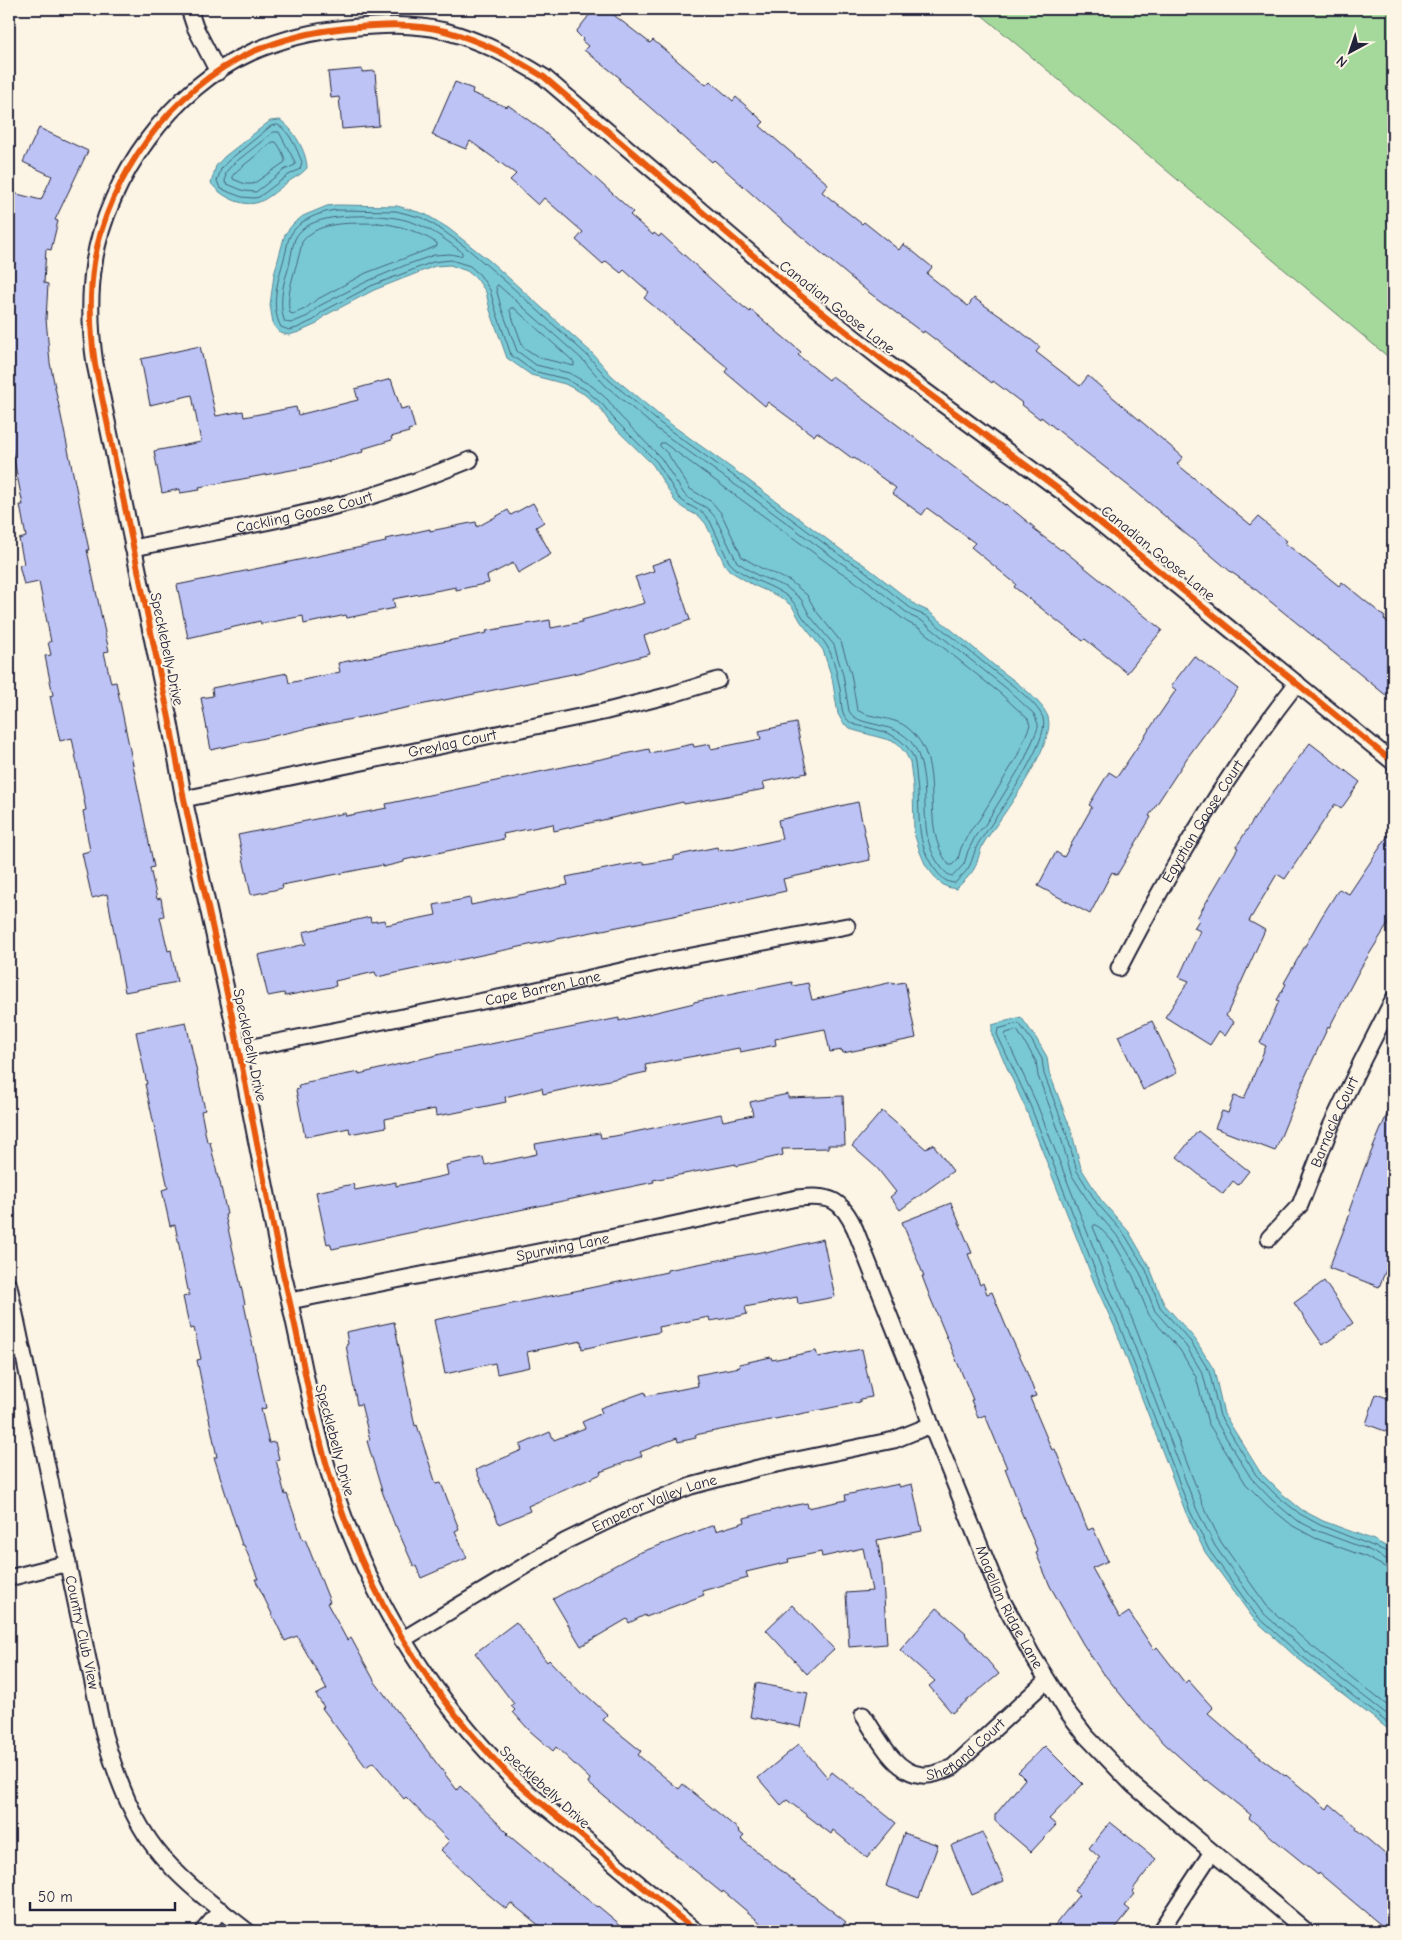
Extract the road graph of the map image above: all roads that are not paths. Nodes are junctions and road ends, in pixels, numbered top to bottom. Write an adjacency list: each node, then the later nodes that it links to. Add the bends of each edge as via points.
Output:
1 (189, 9): 2 (street)
2 (218, 72): 4 (street, Specklebelly Drive, via 192,92 146,140 113,199 101,230 94,262 90,320 94,356); 6 (street, Canadian Goose Lane, via 252,52 317,31 387,24 444,31 503,52 544,77 795,291 1061,491)
3 (470, 460): 4 (street, Cackling Goose Court, via 358,500)
4 (133, 548): 8 (street, Specklebelly Drive)
5 (718, 680): 8 (street, Greylag Court, via 603,712)
6 (1297, 683): 7 (street, Canadian Goose Lane); 10 (street, Egyptian Goose Court, via 1250,745 1212,803 1176,861)
7 (1393, 762)
8 (184, 799): 12 (street, Specklebelly Drive)
9 (847, 926): 12 (street, Cape Barren Lane)
10 (1119, 968)
11 (1393, 1000): 14 (street, Barnacle Court, via 1331,1126 1300,1205)
12 (238, 1050): 16 (street, Specklebelly Drive)
13 (834, 1200): 16 (street, Spurwing Lane, via 815,1196 797,1198); 18 (street, Magellan Ridge Lane, via 848,1213 855,1229)
14 (1269, 1238)
15 (9, 1286): 17 (street, Country Club View)
16 (290, 1301): 21 (street, Specklebelly Drive, via 323,1456 338,1502 359,1555)
17 (13, 1331): 19 (street, Country Club View)
18 (931, 1425): 21 (street, Emperor Valley Lane, via 894,1440 758,1468 692,1486 628,1511 566,1540); 22 (street, Magellan Ridge Lane, via 1002,1600)
19 (68, 1563): 20 (street); 25 (street, Country Club View, via 114,1771 139,1821 164,1859)
20 (9, 1578)
21 (402, 1640): 28 (street, Specklebelly Drive, via 464,1725 509,1775)
22 (1047, 1680): 23 (street, Shetland Court, via 953,1768 939,1773 922,1775 906,1769 895,1760); 24 (street, Magellan Ridge Lane, via 1086,1736 1127,1778)
23 (863, 1715)
24 (1212, 1852): 29 (street); 30 (street, Magellan Ridge Lane)
25 (220, 1910): 26 (street); 27 (street, Country Club View)
26 (203, 1931)
27 (247, 1931)
28 (696, 1931)
29 (1160, 1931)
30 (1306, 1931)

